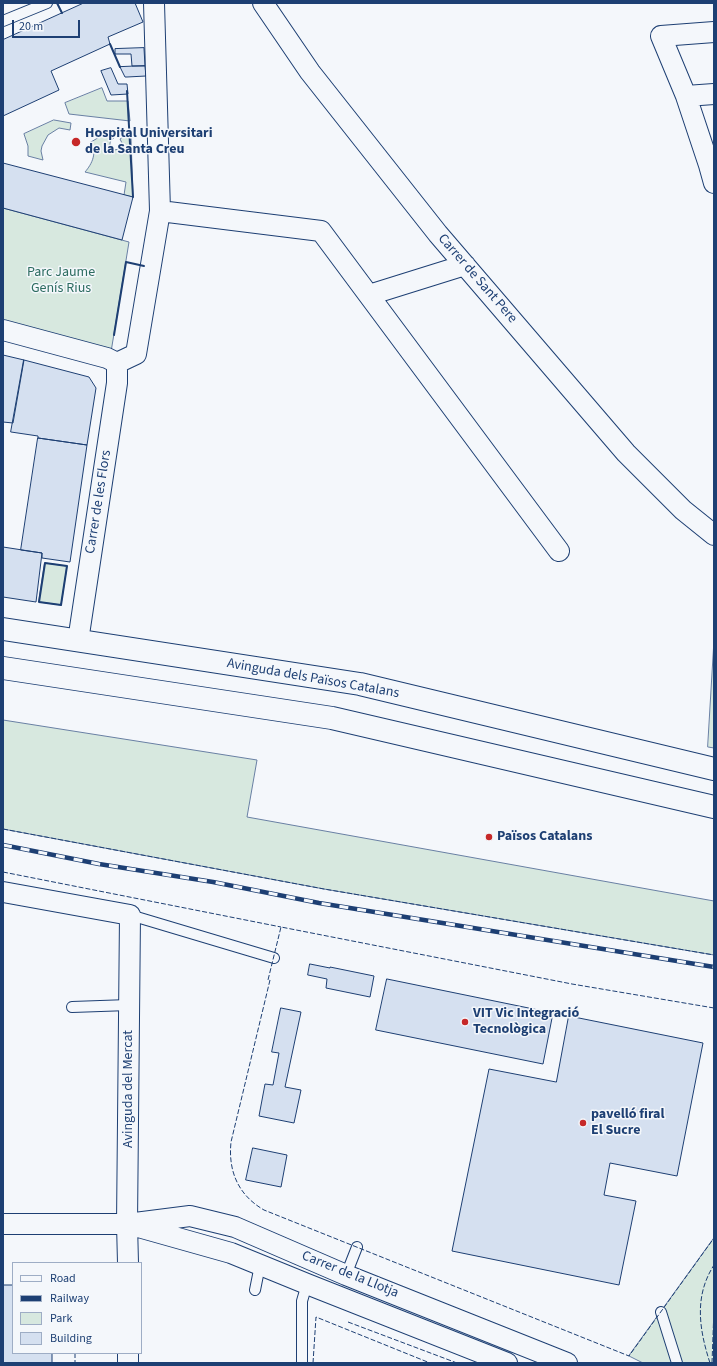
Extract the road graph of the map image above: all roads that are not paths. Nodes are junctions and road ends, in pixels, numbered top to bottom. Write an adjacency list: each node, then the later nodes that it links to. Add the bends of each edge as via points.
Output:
1 (47, 3): 4 (lane)
2 (154, 3): 9 (street)
3 (263, 3): 10 (street, Carrer de Sant Pere, via 310,72)
4 (3, 21)
5 (714, 32): 7 (street, via 661,36)
6 (714, 94): 7 (street)
7 (686, 96): 8 (street)
8 (712, 171)
9 (160, 211): 11 (street, via 322,231); 13 (street, via 136,354)
10 (465, 265): 11 (street); 14 (street, Carrer de Sant Pere, via 626,453 684,510)
11 (369, 295): 15 (street)
12 (3, 330): 13 (street, via 107,358)
13 (117, 363): 17 (street, Carrer de les Flors, via 117,383)
14 (714, 535)
15 (559, 551)
16 (3, 629): 17 (street, Avinguda dels Països Catalans)
17 (78, 642): 19 (street, Avinguda dels Països Catalans, via 360,684)
18 (3, 668): 20 (street, via 332,718)
19 (714, 769)
20 (714, 807)
21 (3, 892): 22 (street)
22 (130, 915): 23 (lane); 24 (street, Avinguda del Mercat)
23 (274, 958)
24 (129, 1005): 25 (lane); 27 (street, Avinguda del Mercat)
25 (72, 1007)
26 (3, 1224): 27 (street, Carrer de la Llotja)
27 (127, 1224): 29 (street, Avinguda del Mercat); 30 (street, Carrer de la Llotja, via 231,1253); 31 (street, Carrer de la Llotja, via 190,1216 235,1228)
28 (357, 1248): 31 (lane)
29 (128, 1262)
30 (260, 1265): 32 (street, Carrer de la Llotja); 33 (lane)
31 (346, 1275): 37 (street, Carrer de la Llotja)
32 (307, 1284): 35 (lane, via 302,1301); 36 (street, Carrer de la Llotja)
33 (256, 1290)
34 (661, 1312): 38 (lane)
35 (302, 1363)
36 (506, 1363)
37 (567, 1363)
38 (677, 1363)

